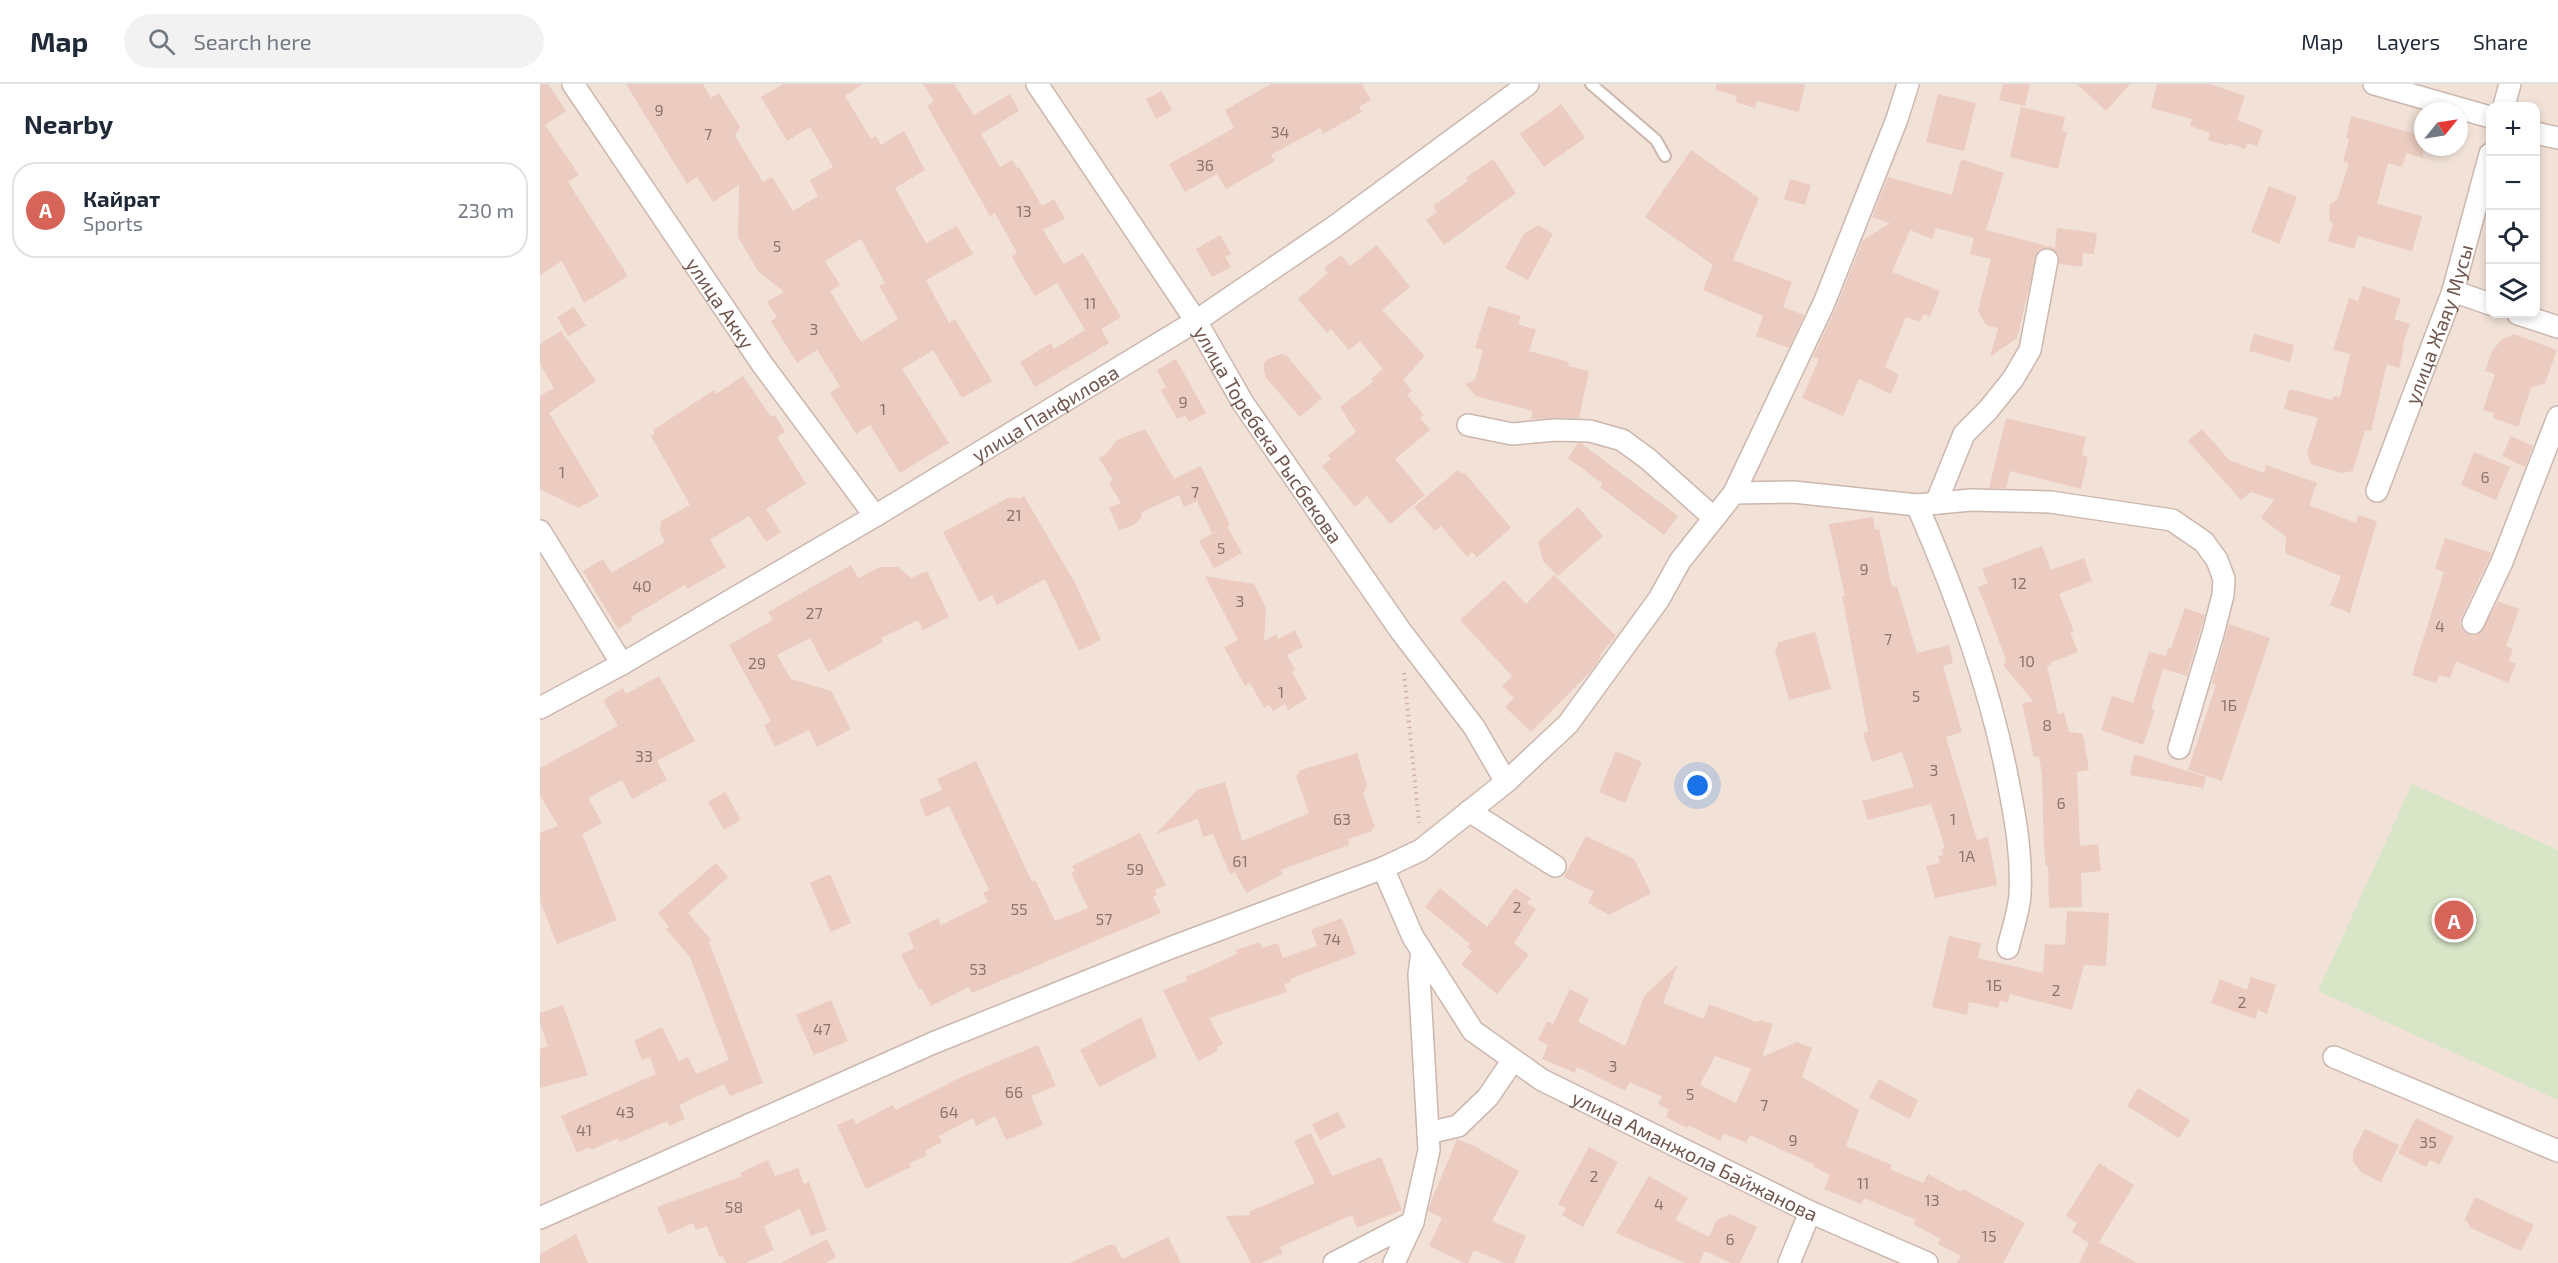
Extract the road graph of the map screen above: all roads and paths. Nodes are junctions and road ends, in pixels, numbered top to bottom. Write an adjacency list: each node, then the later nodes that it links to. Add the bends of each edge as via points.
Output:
1 (573, 84): 25 (street, улица Акку, via 762,364)
2 (1037, 84): 18 (street, улица Торебека Рысбекова)
3 (1528, 84): 18 (street, улица Панфилова, via 1334,227)
4 (1591, 84): 12 (lane, via 1656,140)
5 (1908, 84): 23 (street, via 1824,303)
6 (2374, 84): 9 (street)
7 (2510, 84): 8 (street)
8 (2505, 102)
9 (2486, 116)
10 (2540, 134): 11 (street)
11 (2558, 138)
12 (1665, 156)
13 (2489, 156): 15 (street, улица Жаяу Мусы)
14 (2047, 260): 24 (street, via 2030,350 2013,379 1964,434)
15 (2453, 291): 16 (street); 22 (street, улица Жаяу Мусы)
16 (2486, 303)
17 (2530, 318): 19 (street)
18 (1196, 321): 25 (street, улица Панфилова); 29 (street, улица Торебека Рысбекова, via 1243,403)
19 (2558, 327)
20 (2558, 417): 28 (street, via 2502,562)
21 (1468, 425): 26 (street, via 1512,434 1590,431 1622,440)
22 (2377, 491)
23 (1734, 493): 24 (street, via 1792,492); 26 (street)
24 (1927, 504): 32 (street, via 1971,500 2050,502 2172,520 2204,542 2224,579 2223,594); 38 (street, via 2001,745 2020,846 2020,897)
25 (875, 516): 30 (street, улица Панфилова)
26 (1714, 518): 33 (street, via 1568,724)
27 (540, 531): 30 (street)
28 (2473, 622)
29 (1400, 630): 33 (street, улица Торебека Рысбекова, via 1474,728); 35 (path)
30 (622, 664): 31 (street, улица Панфилова)
31 (540, 708)
32 (2179, 748)
33 (1506, 782): 34 (street)
34 (1469, 811): 35 (street); 36 (street)
35 (1421, 850): 37 (street)
36 (1555, 866)
37 (1383, 868): 39 (street); 45 (street, via 933,1043)
38 (2008, 948)
39 (1422, 952): 41 (street, улица Аманжола Байжанова, via 1473,1031); 42 (street, via 1419,974)
40 (2334, 1057): 43 (street)
41 (1513, 1060): 42 (street, via 1488,1097 1458,1126); 44 (street, улица Аманжола Байжанова, via 1542,1080)
42 (1428, 1133): 46 (street, via 1429,1150)
43 (2558, 1151)
44 (1810, 1212): 49 (street); 50 (street, улица Аманжола Байжанова)
45 (540, 1218)
46 (1413, 1222): 47 (street); 48 (street)
47 (1334, 1263)
48 (1394, 1263)
49 (1789, 1263)
50 (1927, 1263)

